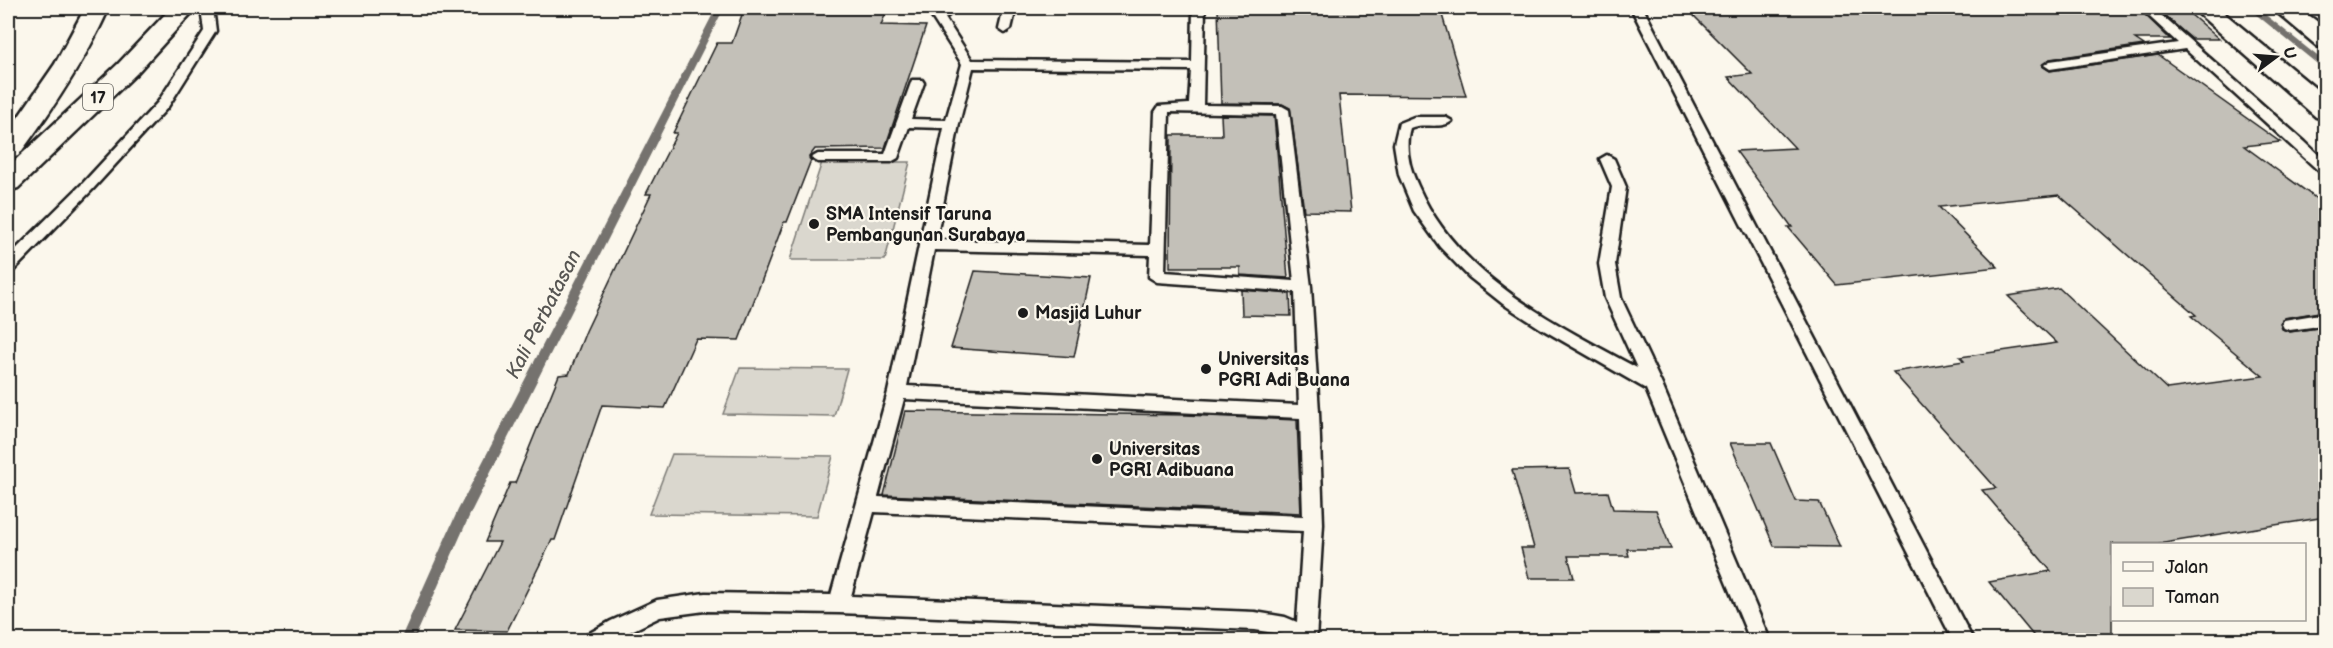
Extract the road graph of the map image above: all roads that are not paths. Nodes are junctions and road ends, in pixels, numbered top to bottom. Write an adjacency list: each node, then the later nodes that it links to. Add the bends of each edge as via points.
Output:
1 (97, 8): 24 (main road, via 61,76)
2 (184, 8): 28 (main road, 17, via 127,69)
3 (207, 8): 31 (lane, via 210,31 163,104)
4 (952, 8): 11 (lane)
5 (1010, 8): 12 (lane)
6 (1199, 8): 17 (lane)
7 (1637, 8): 44 (lane)
8 (2146, 8): 14 (lane)
9 (2204, 8): 20 (main road)
10 (2284, 8): 13 (main road)
11 (935, 12): 15 (lane)
12 (1005, 30)
13 (2325, 41)
14 (2189, 45): 16 (lane); 27 (lane)
15 (968, 64): 17 (lane); 23 (lane)
16 (2050, 65)
17 (1198, 66): 19 (lane)
18 (917, 83): 22 (lane)
19 (1196, 108): 30 (lane, via 1170,108 1162,112); 32 (lane, via 1276,109 1284,113)
20 (2325, 111)
21 (1444, 121): 35 (lane, via 1414,121 1404,126 1400,136 1410,189 1436,233 1491,286 1547,325)
22 (904, 123): 23 (lane); 25 (lane, via 891,158)
23 (952, 124): 29 (lane)
24 (8, 150)
25 (818, 158)
26 (1607, 159): 35 (lane, via 1619,187 1607,264 1613,298)
27 (2325, 170)
28 (8, 182)
29 (928, 245): 30 (lane); 36 (lane)
30 (1157, 250): 32 (lane, via 1156,273 1163,279)
31 (8, 266)
32 (1303, 287): 37 (lane)
33 (2325, 319): 34 (lane)
34 (2290, 324)
35 (1653, 385): 43 (lane)
36 (897, 392): 37 (lane); 38 (lane)
37 (1310, 412): 39 (lane)
38 (866, 504): 39 (lane); 40 (lane)
39 (1313, 524): 41 (lane)
40 (838, 604): 41 (lane, via 1255,621 1285,626); 42 (lane, via 686,604 657,609)
41 (1306, 639)
42 (595, 640)
43 (1760, 640)
44 (1963, 640)

